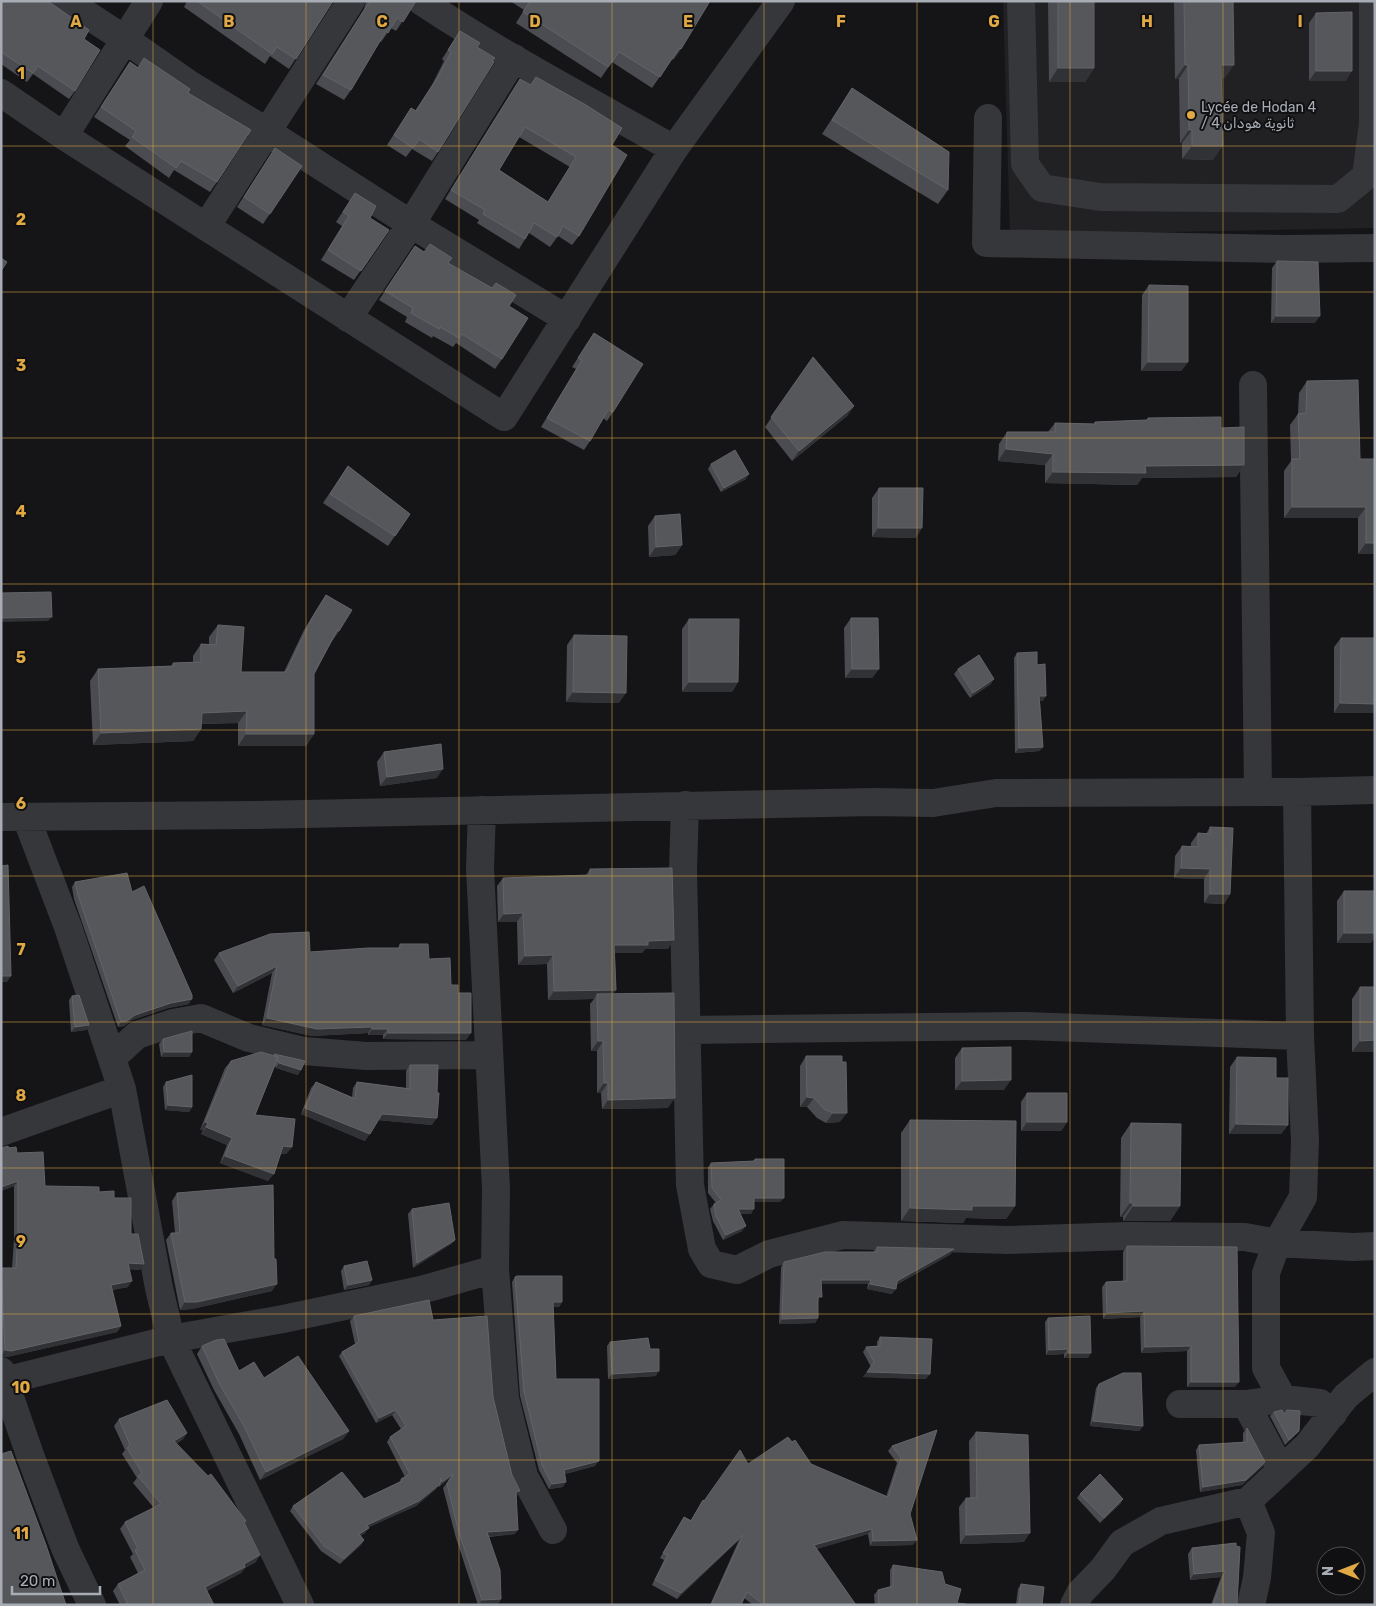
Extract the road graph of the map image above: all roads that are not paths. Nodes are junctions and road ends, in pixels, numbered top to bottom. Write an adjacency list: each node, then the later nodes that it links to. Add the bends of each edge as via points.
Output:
1 (66, 1): 8 (street)
2 (150, 1): 8 (street)
3 (351, 1): 12 (street)
4 (420, 1): 9 (street)
5 (1021, 1): 6 (street, via 1025,164 1042,188 1100,197 1338,199 1366,176 1373,123)
6 (1373, 1)
7 (779, 2): 14 (street)
8 (126, 40): 12 (street, via 189,84); 13 (street)
9 (514, 58): 14 (street); 15 (street)
10 (1, 93): 13 (street)
11 (988, 118): 17 (street, via 986,243)
12 (266, 130): 15 (street); 16 (street)
13 (64, 136): 16 (street)
14 (674, 149): 19 (street)
15 (411, 224): 18 (street); 19 (street)
16 (206, 227): 18 (street)
17 (1375, 248)
18 (348, 318): 19 (street, via 504,418)
19 (567, 319)
20 (1253, 385): 22 (street)
21 (1375, 790): 23 (street)
22 (1258, 792): 23 (street); 24 (street, via 996,793 933,803)
23 (1296, 792): 28 (street)
24 (685, 805): 25 (street); 27 (street, via 683,870)
25 (482, 810): 26 (street); 29 (street, via 480,868)
26 (13, 817): 30 (street, via 68,927)
27 (687, 1030): 28 (street, via 1026,1026); 33 (street, via 690,1185 702,1249 711,1264 737,1270 769,1254 843,1235 1008,1240 1128,1236 1245,1238)
28 (1300, 1036): 33 (street, via 1305,1140 1303,1197)
29 (488, 1055): 30 (street, via 366,1056 304,1051 249,1038 201,1018 137,1035); 35 (street, via 496,1188)
30 (112, 1058): 31 (street)
31 (122, 1089): 32 (street); 36 (street)
32 (1, 1132)
33 (1277, 1243): 34 (street); 39 (street, via 1266,1272 1266,1368)
34 (1375, 1246)
35 (495, 1269): 36 (street, via 412,1292); 45 (street, via 505,1398 524,1476)
36 (171, 1339): 38 (street); 47 (street)
37 (1375, 1372): 42 (street, via 1346,1396)
38 (3, 1376): 46 (street, via 65,1548)
39 (1283, 1399): 41 (street); 42 (street, via 1320,1402)
40 (1180, 1404): 41 (street)
41 (1246, 1404): 43 (street)
42 (1332, 1414): 43 (street, via 1307,1446)
43 (1282, 1470): 44 (street)
44 (1248, 1501): 48 (street, via 1161,1521 1122,1543 1080,1593); 49 (street, via 1262,1533)
45 (552, 1530)
46 (92, 1605)
47 (300, 1605)
48 (1074, 1605)
49 (1251, 1605)

